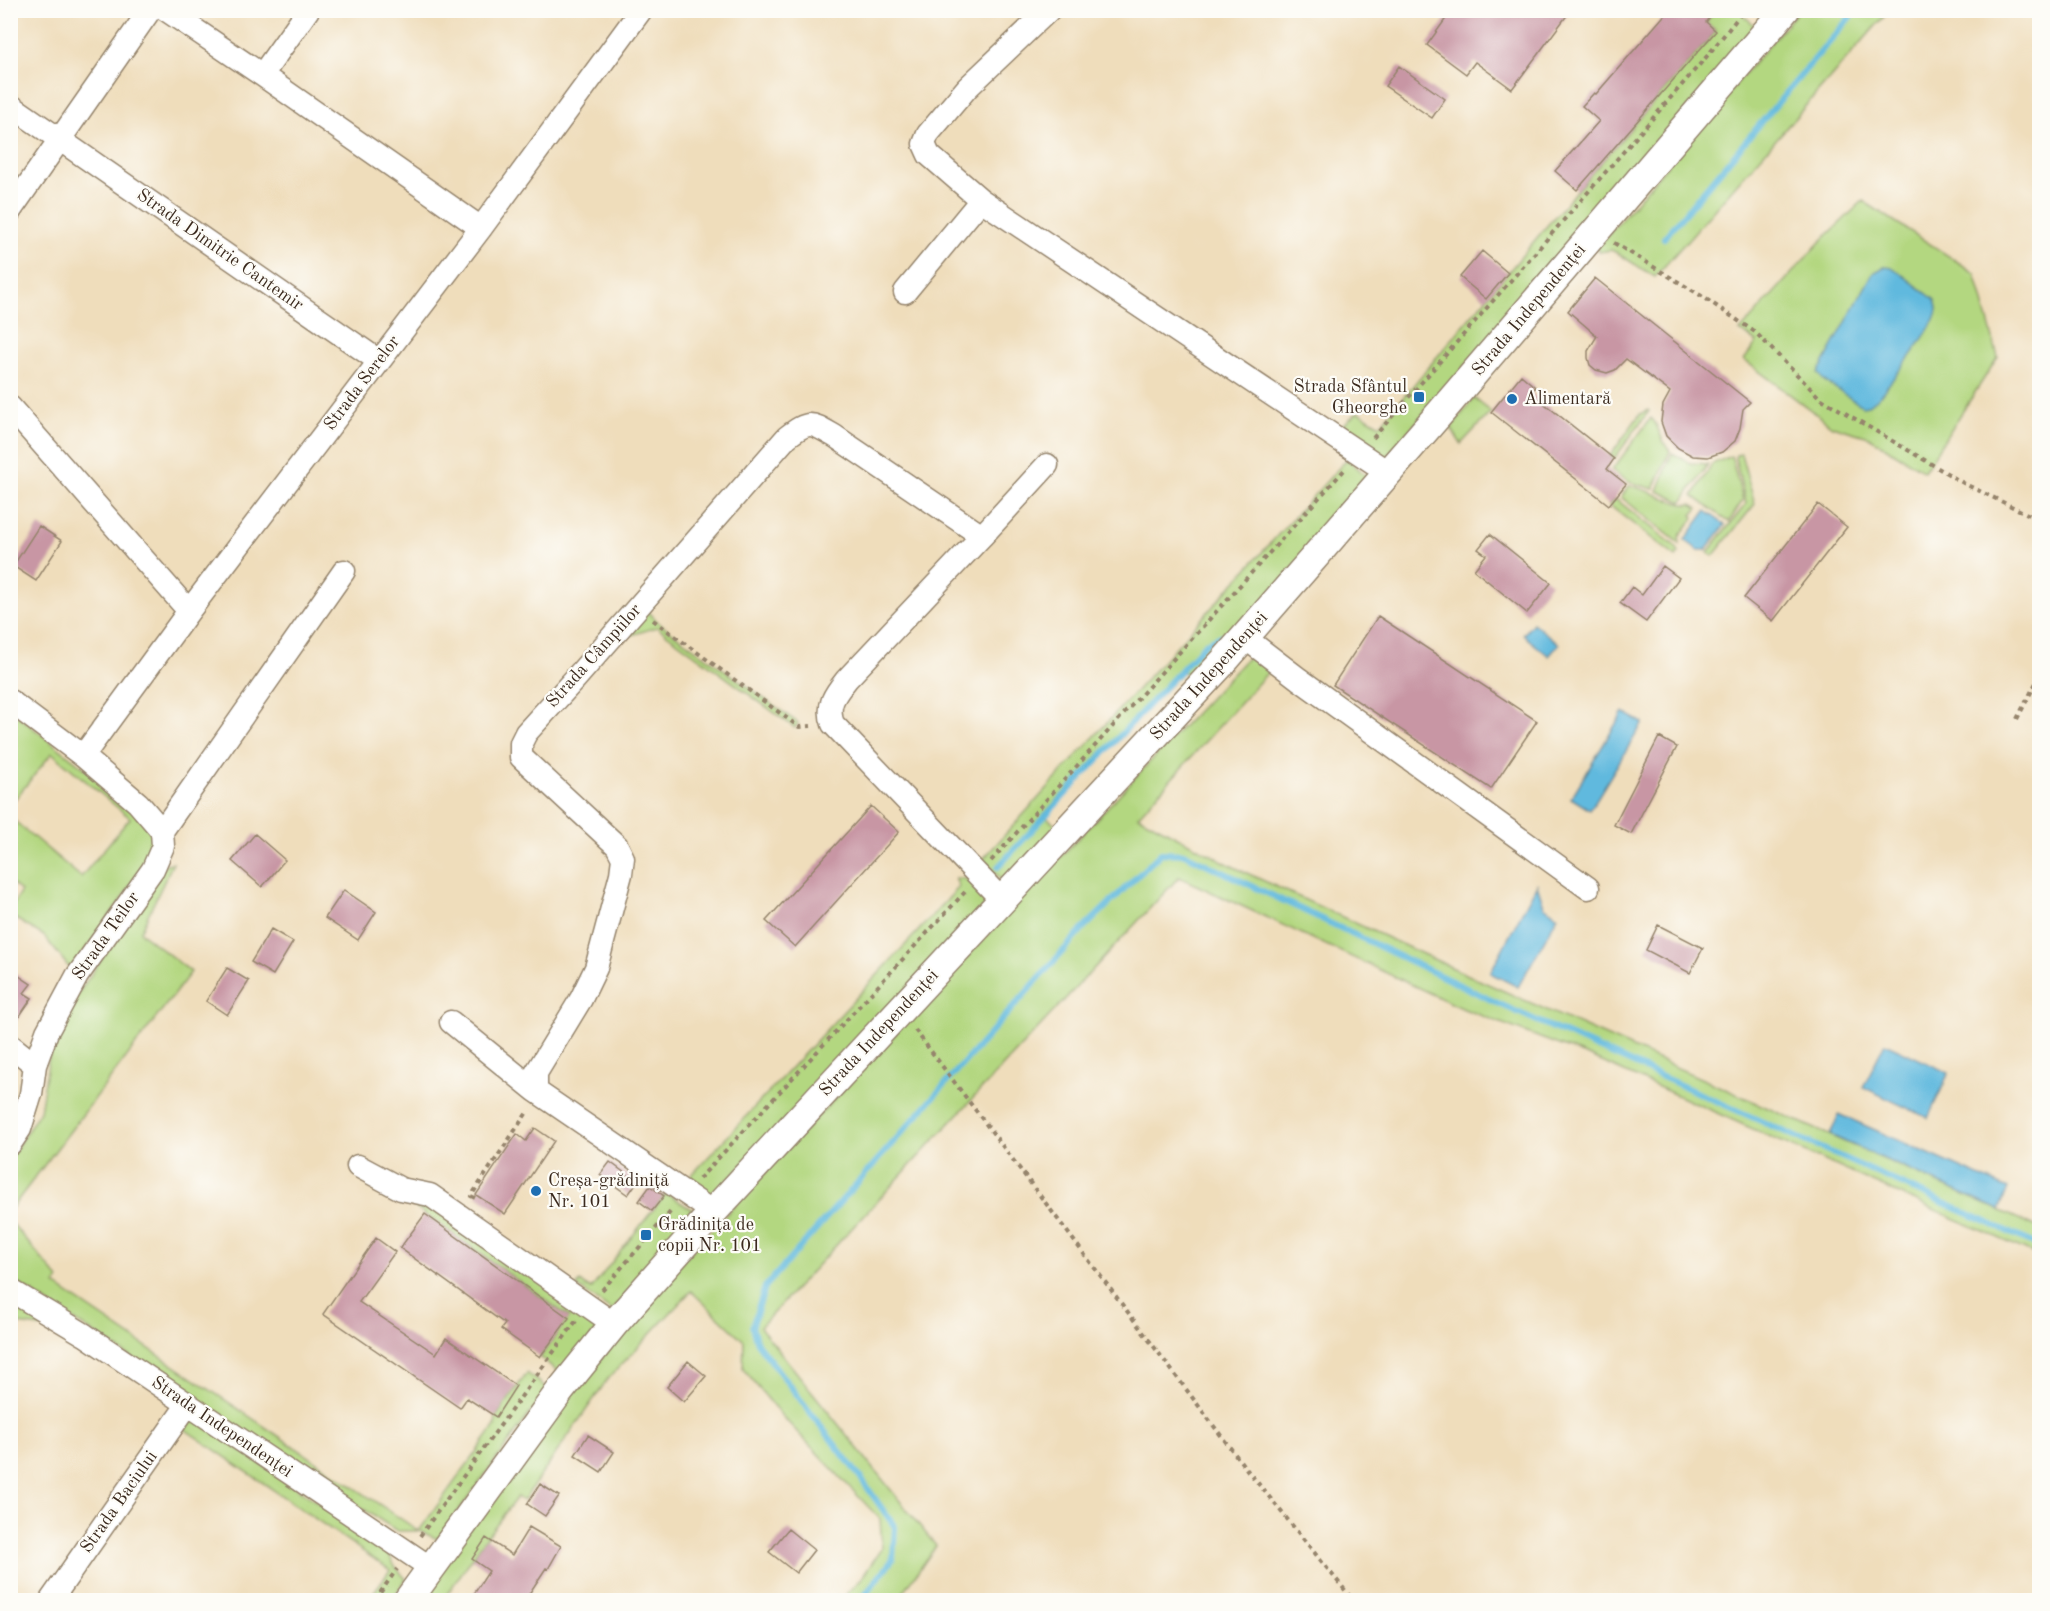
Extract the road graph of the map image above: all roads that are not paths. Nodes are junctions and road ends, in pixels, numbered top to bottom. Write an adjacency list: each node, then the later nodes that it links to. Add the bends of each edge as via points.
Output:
1 (150, 10): 9 (street)
2 (166, 10): 7 (street)
3 (308, 10): 7 (street)
4 (640, 10): 12 (street, Strada Serelor)
5 (1049, 10): 10 (street, via 967,88 924,144 929,155)
6 (1785, 10): 17 (main road, Strada Independenței)
7 (262, 75): 12 (street)
8 (10, 105): 9 (street, Strada Dimitrie Cantemir)
9 (62, 140): 11 (street); 14 (street, Strada Dimitrie Cantemir)
10 (981, 200): 13 (street); 17 (street)
11 (10, 212)
12 (481, 228): 14 (street, Strada Serelor)
13 (905, 292)
14 (379, 361): 20 (street, Strada Serelor)
15 (10, 407): 20 (street)
16 (1047, 465): 18 (street)
17 (1389, 473): 21 (main road, Strada Independenței)
18 (982, 536): 26 (street, via 836,692 830,714 833,724); 30 (street, Strada Câmpiilor, via 836,437 815,425 802,425 786,436 525,733 521,756 617,846 623,858 596,968 536,1073)
19 (344, 571): 24 (street)
20 (189, 612): 23 (street, Strada Serelor)
21 (1244, 637): 25 (street); 26 (main road, Strada Independenței)
22 (10, 701): 23 (street)
23 (83, 756): 24 (street, via 138,802)
24 (162, 831): 29 (street, Strada Teilor, via 163,846 153,869 77,976 47,1032)
25 (1588, 888)
26 (1002, 900): 33 (main road, Strada Independenței)
27 (451, 1022): 30 (street)
28 (10, 1045): 29 (street)
29 (35, 1065): 31 (street, Strada Teilor, via 20,1129)
30 (536, 1091): 33 (street)
31 (10, 1144)
32 (358, 1166): 35 (street, via 401,1190 430,1195)
33 (713, 1212): 35 (main road, Strada Independenței)
34 (10, 1290): 36 (street, Strada Independenței)
35 (614, 1324): 37 (main road, Strada Independenței)
36 (188, 1404): 37 (street, Strada Independenței); 38 (street, Strada Baciului)
37 (420, 1560): 39 (main road, Strada Independenței)
38 (51, 1600)
39 (408, 1600)

